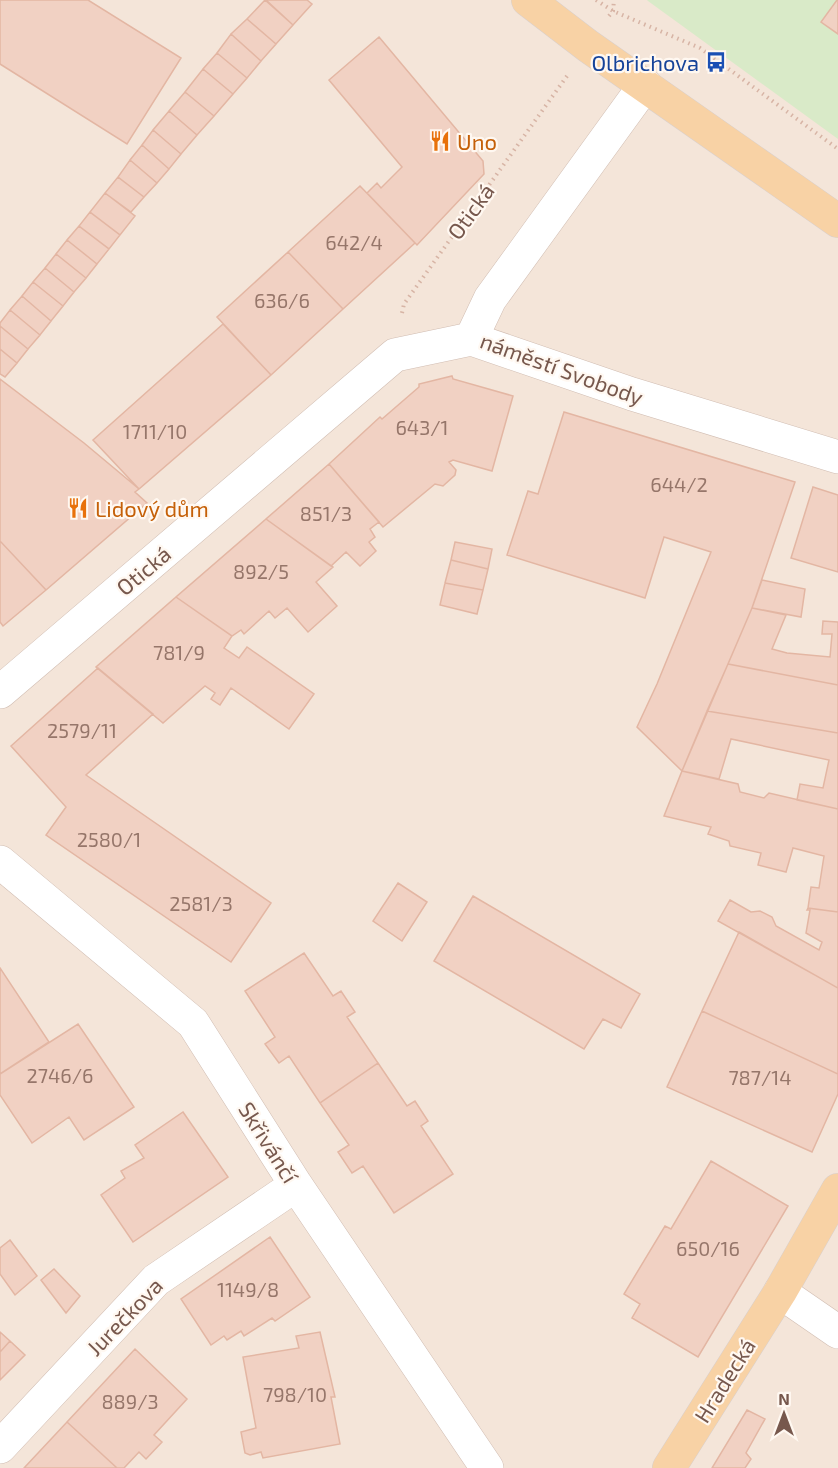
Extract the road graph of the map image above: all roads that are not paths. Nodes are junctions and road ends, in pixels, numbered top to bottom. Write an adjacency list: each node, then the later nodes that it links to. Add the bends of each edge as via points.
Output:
1 (528, 0): 2 (main road)
2 (645, 85): 3 (main road); 4 (street, náměstí Svobody, via 490,299)
3 (838, 221)
4 (471, 339): 5 (street, náměstí Svobody, via 623,392); 6 (street, Otická, via 395,355)
5 (838, 457)
6 (0, 692)
7 (0, 862): 8 (street, Skřivánčí, via 193,1023)
8 (296, 1185): 12 (street, Jurečkova, via 156,1280); 13 (street, Skřivánčí)
9 (838, 1190): 10 (main road, Hradecká)
10 (780, 1292): 11 (street); 14 (main road, Hradecká)
11 (838, 1332)
12 (0, 1447)
13 (487, 1468)
14 (669, 1468)

